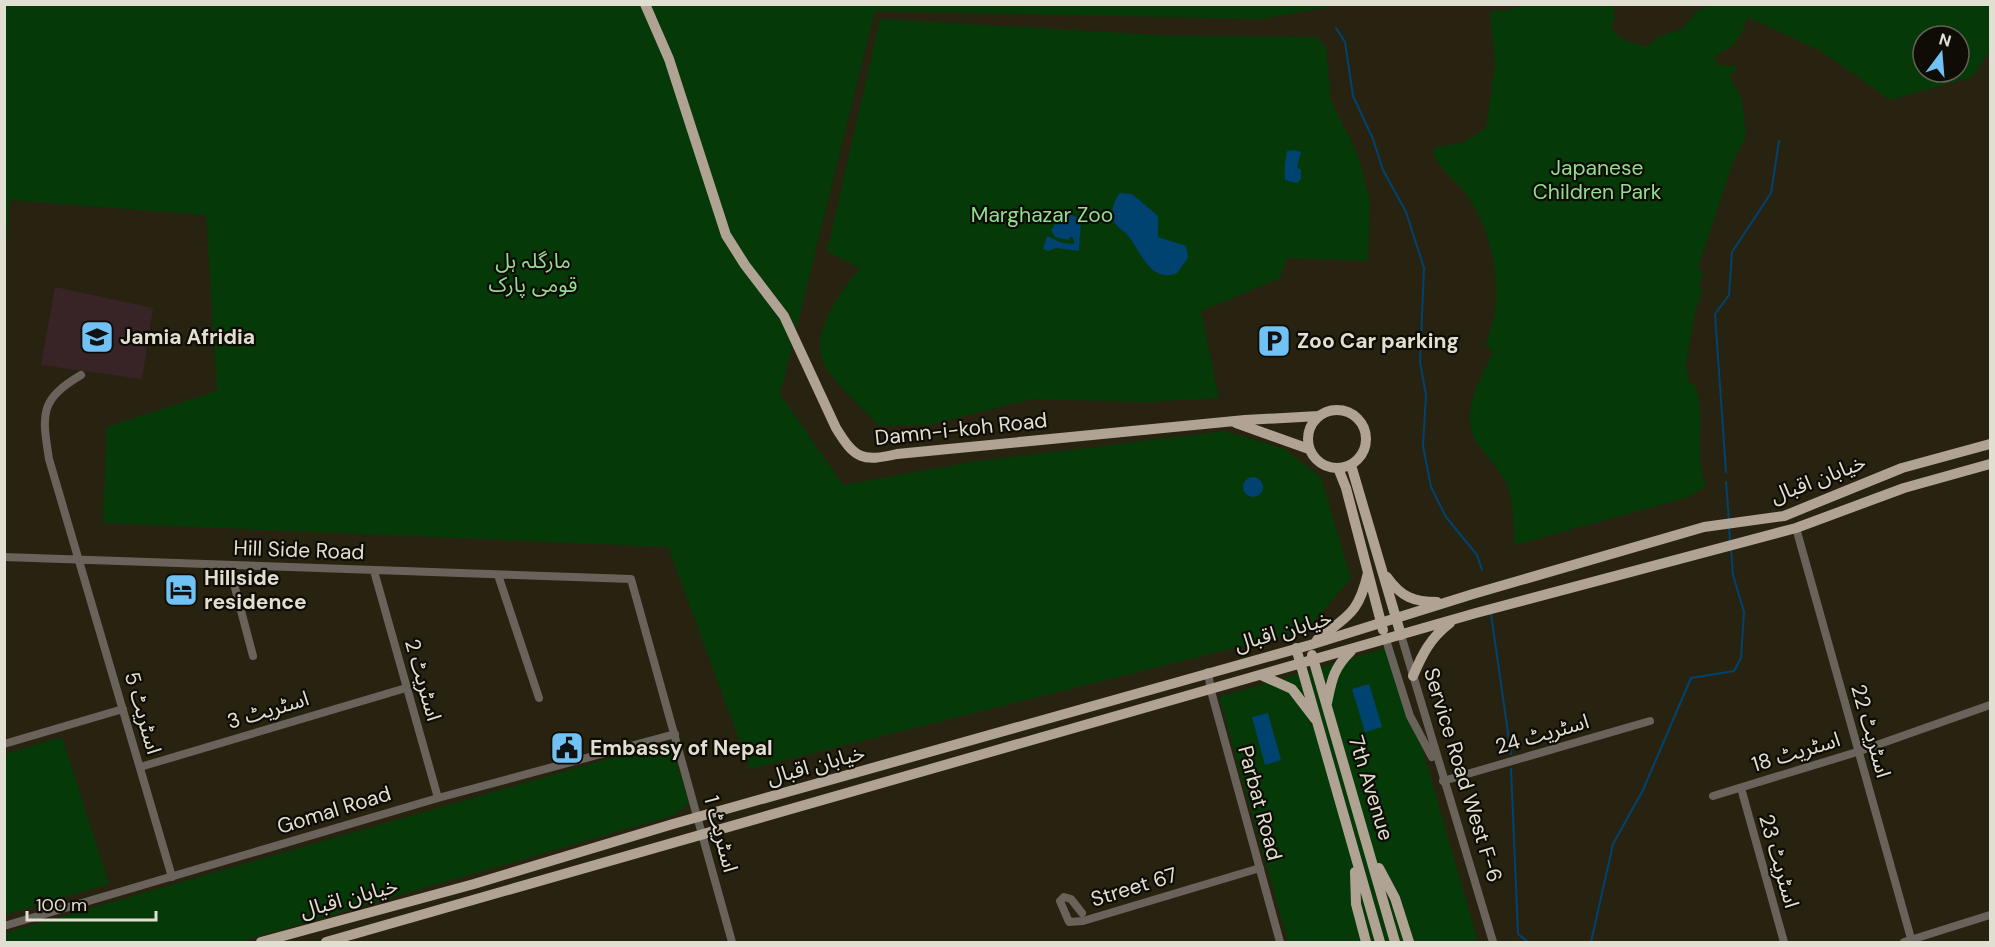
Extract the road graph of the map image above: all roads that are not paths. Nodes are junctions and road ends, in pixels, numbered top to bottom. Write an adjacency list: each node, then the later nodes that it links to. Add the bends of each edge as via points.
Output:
1 (645, 4): 4 (main road, Damn-i-koh Road, via 669,59 726,235 784,316 836,428 862,458)
2 (81, 375): 12 (street, اسٹریٹ 5, via 48,399 44,428 49,459)
3 (1319, 416): 4 (main road, Damn-i-koh Road); 6 (main road, via 1309,431); 8 (main road, via 1342,410 1360,422 1366,441 1359,459)
4 (1232, 422): 6 (main road)
5 (1990, 444): 19 (main road, خیابان اقبال, via 1902,468 1784,516 1704,527)
6 (1309, 449): 9 (main road, via 1320,463)
7 (1990, 464): 10 (main road, خیابان اقبال, via 1904,488)
8 (1351, 465): 9 (main road); 14 (main road)
9 (1338, 468): 16 (main road)
10 (1796, 528): 21 (main road, خیابان اقبال); 44 (street, اسٹریٹ 22)
11 (4, 557): 12 (street, Hill Side Road)
12 (79, 560): 13 (street, Hill Side Road); 39 (street, اسٹریٹ 5)
13 (229, 566): 15 (street, Hill Side Road); 28 (street)
14 (1380, 567): 19 (main road, via 1404,596 1417,602); 20 (main road)
15 (375, 571): 17 (street, Hill Side Road); 34 (street, اسٹریٹ 2)
16 (1368, 573): 22 (main road); 25 (main road, via 1362,598 1353,612)
17 (498, 575): 18 (street, Hill Side Road); 36 (street)
18 (592, 579): 42 (street, اسٹریٹ 1, via 631,579)
19 (1445, 602): 20 (main road, خیابان اقبال)
20 (1397, 619): 22 (main road, خیابان اقبال); 23 (main road, Service Road West F-6)
21 (1455, 619): 23 (main road, خیابان اقبال); 33 (main road, via 1436,634)
22 (1381, 624): 24 (main road); 25 (main road, خیابان اقبال)
23 (1401, 635): 24 (main road, خیابان اقبال); 33 (street, Service Road West F-6)
24 (1386, 640): 27 (main road, خیابان اقبال); 46 (street, via 1410,716)
25 (1310, 645): 26 (main road, خیابان اقبال); 29 (main road, 7th Avenue)
26 (1296, 648): 30 (main road, 7th Avenue); 31 (main road, خیابان اقبال)
27 (1351, 651): 29 (main road, خیابان اقبال); 37 (main road, via 1332,675)
28 (253, 656)
29 (1314, 660): 30 (main road, خیابان اقبال); 37 (main road, 7th Avenue)
30 (1302, 664): 32 (main road, خیابان اقبال); 41 (main road, 7th Avenue)
31 (1208, 672): 35 (street, Parbat Road); 50 (main road, خیابان اقبال)
32 (1263, 676): 35 (main road, خیابان اقبال); 41 (main road, via 1292,689)
33 (1413, 676): 46 (street, Service Road West F-6)
34 (406, 688): 45 (street, اسٹریٹ 3); 49 (street, اسٹریٹ 2)
35 (1211, 691): 51 (main road, خیابان اقبال); 54 (street, Parbat Road)
36 (539, 698)
37 (1326, 706): 52 (main road, 7th Avenue)
38 (1990, 707): 44 (street, اسٹریٹ 18)
39 (123, 709): 43 (street); 45 (street, اسٹریٹ 5)
40 (1650, 721): 46 (street, اسٹریٹ 24)
41 (1318, 724): 53 (main road, 7th Avenue)
42 (675, 734): 49 (street, Gomal Road); 50 (street, اسٹریٹ 1)
43 (4, 744)
44 (1857, 752): 47 (street, اسٹریٹ 18); 69 (street, اسٹریٹ 22)
45 (140, 767): 55 (street, اسٹریٹ 5)
46 (1443, 782): 67 (street, Service Road West F-6)
47 (1740, 788): 48 (street, اسٹریٹ 18); 68 (street, اسٹریٹ 23)
48 (1713, 796)
49 (438, 798): 55 (street, Gomal Road)
50 (699, 818): 51 (street, اسٹریٹ 1); 59 (main road, خیابان اقبال)
51 (703, 836): 60 (main road, خیابان اقبال); 61 (street, اسٹریٹ 1)
52 (1369, 849): 65 (main road, 7th Avenue); 66 (main road, via 1395,898)
53 (1354, 856): 63 (main road, via 1356,904); 64 (main road, 7th Avenue)
54 (1260, 868): 56 (street, Street 67, via 1083,921 1069,922 1060,901 1071,898); 62 (street, Parbat Road)
55 (172, 877): 58 (street, Gomal Road)
56 (1082, 913)
57 (1990, 915): 69 (street)
58 (4, 926)
59 (261, 942)
60 (326, 942)
61 (732, 942)
62 (1281, 942)
63 (1366, 942)
64 (1380, 942)
65 (1395, 942)
66 (1409, 942)
67 (1493, 942)
68 (1784, 942)
69 (1910, 942)

